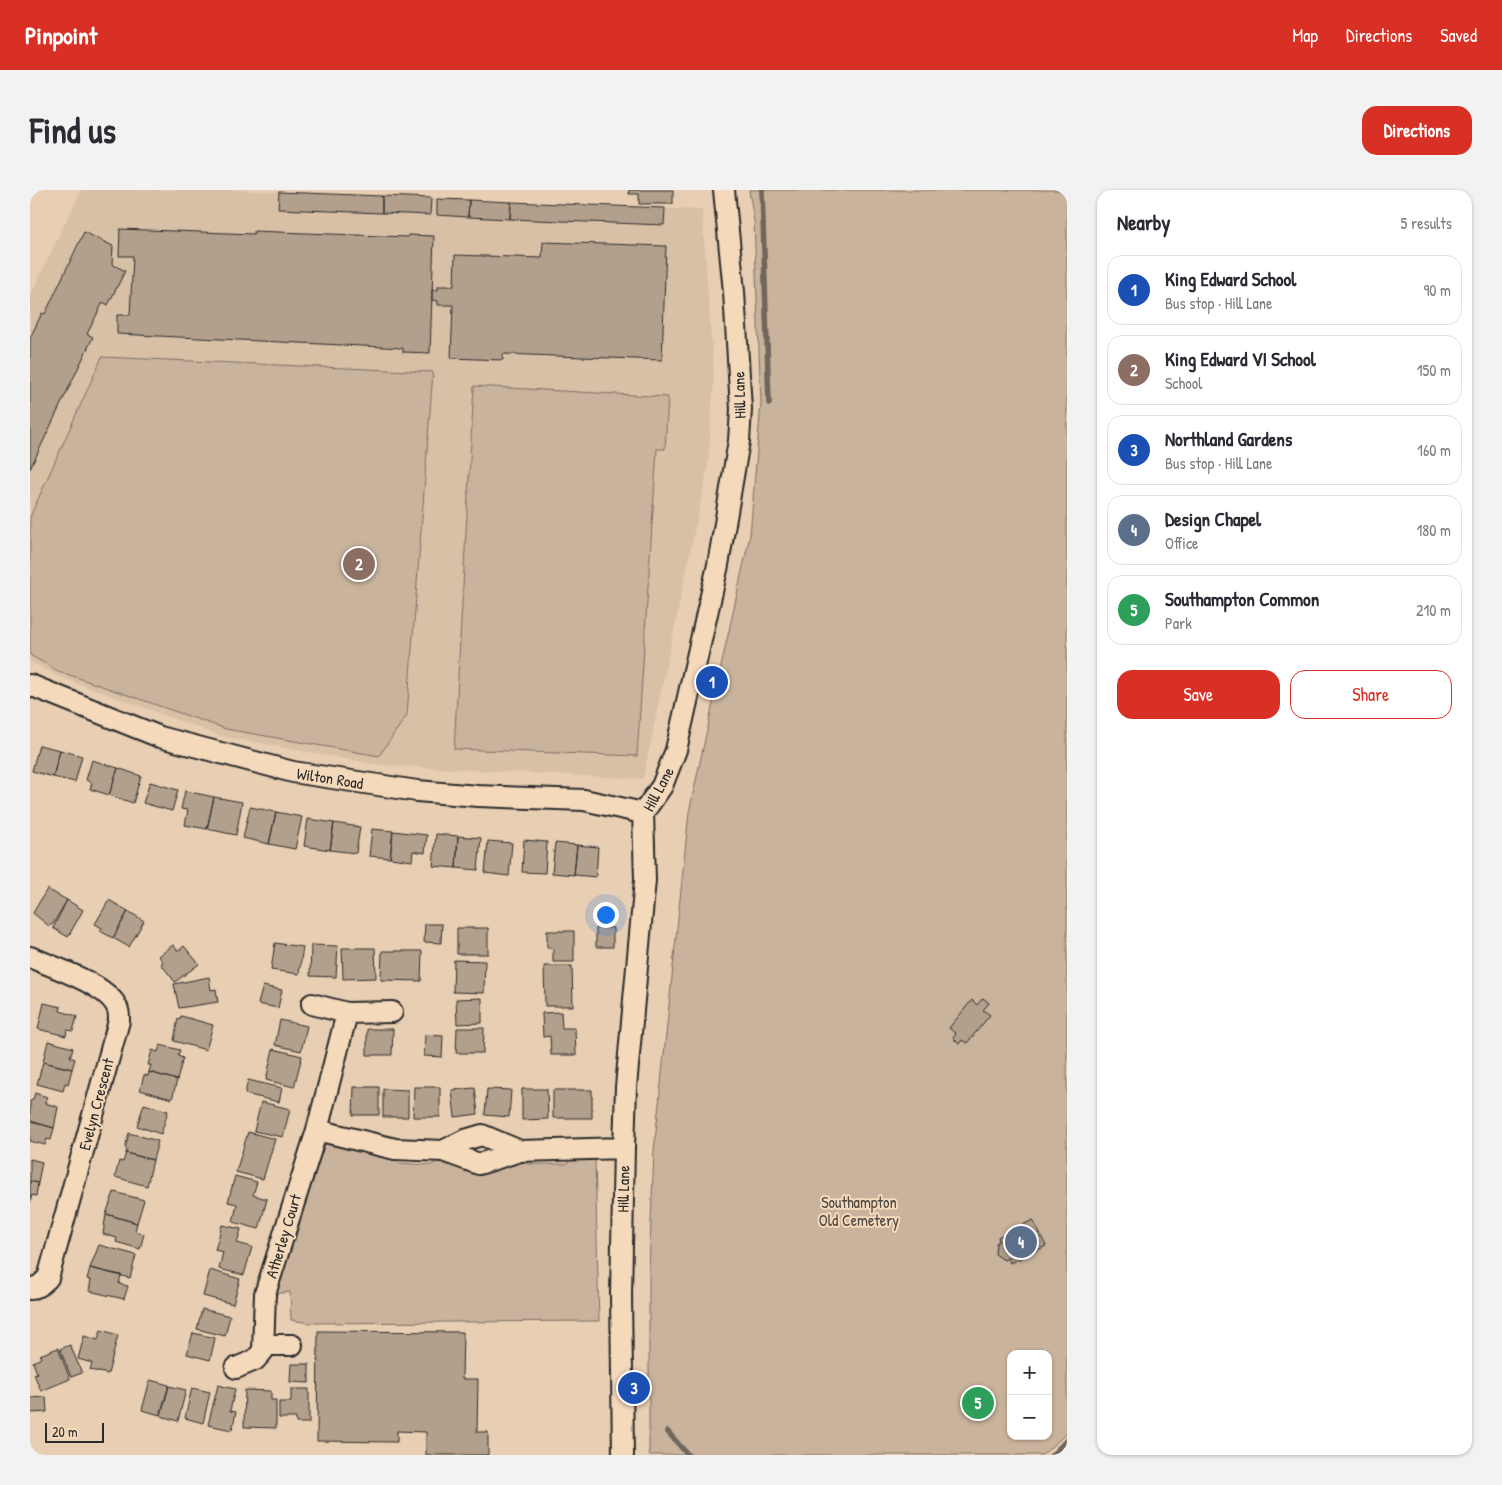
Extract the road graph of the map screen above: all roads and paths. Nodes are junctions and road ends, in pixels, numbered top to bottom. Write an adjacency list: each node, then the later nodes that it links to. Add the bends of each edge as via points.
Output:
1 (724, 190): 3 (street, Hill Lane, via 741,409 739,441 718,564 676,750 662,786)
2 (30, 685): 3 (street, Wilton Road, via 160,737 293,772 425,792 584,800)
3 (643, 813): 9 (street, Hill Lane, via 645,880 626,1086)
4 (30, 957): 12 (street, Evelyn Crescent, via 100,988 118,1009 119,1021 48,1278)
5 (312, 1004): 7 (street)
6 (392, 1012): 7 (street)
7 (347, 1013): 8 (street, Atherley Court)
8 (317, 1130): 10 (street, via 395,1150); 13 (street, Atherley Court, via 265,1294)
9 (624, 1148): 11 (street); 16 (street, Hill Lane, via 621,1294)
10 (443, 1151): 11 (street, via 479,1164); 11 (street, via 482,1135)
11 (520, 1152)
12 (30, 1289)
13 (265, 1345): 14 (street); 15 (street, via 255,1360)
14 (292, 1345)
15 (236, 1368)
16 (623, 1455)

